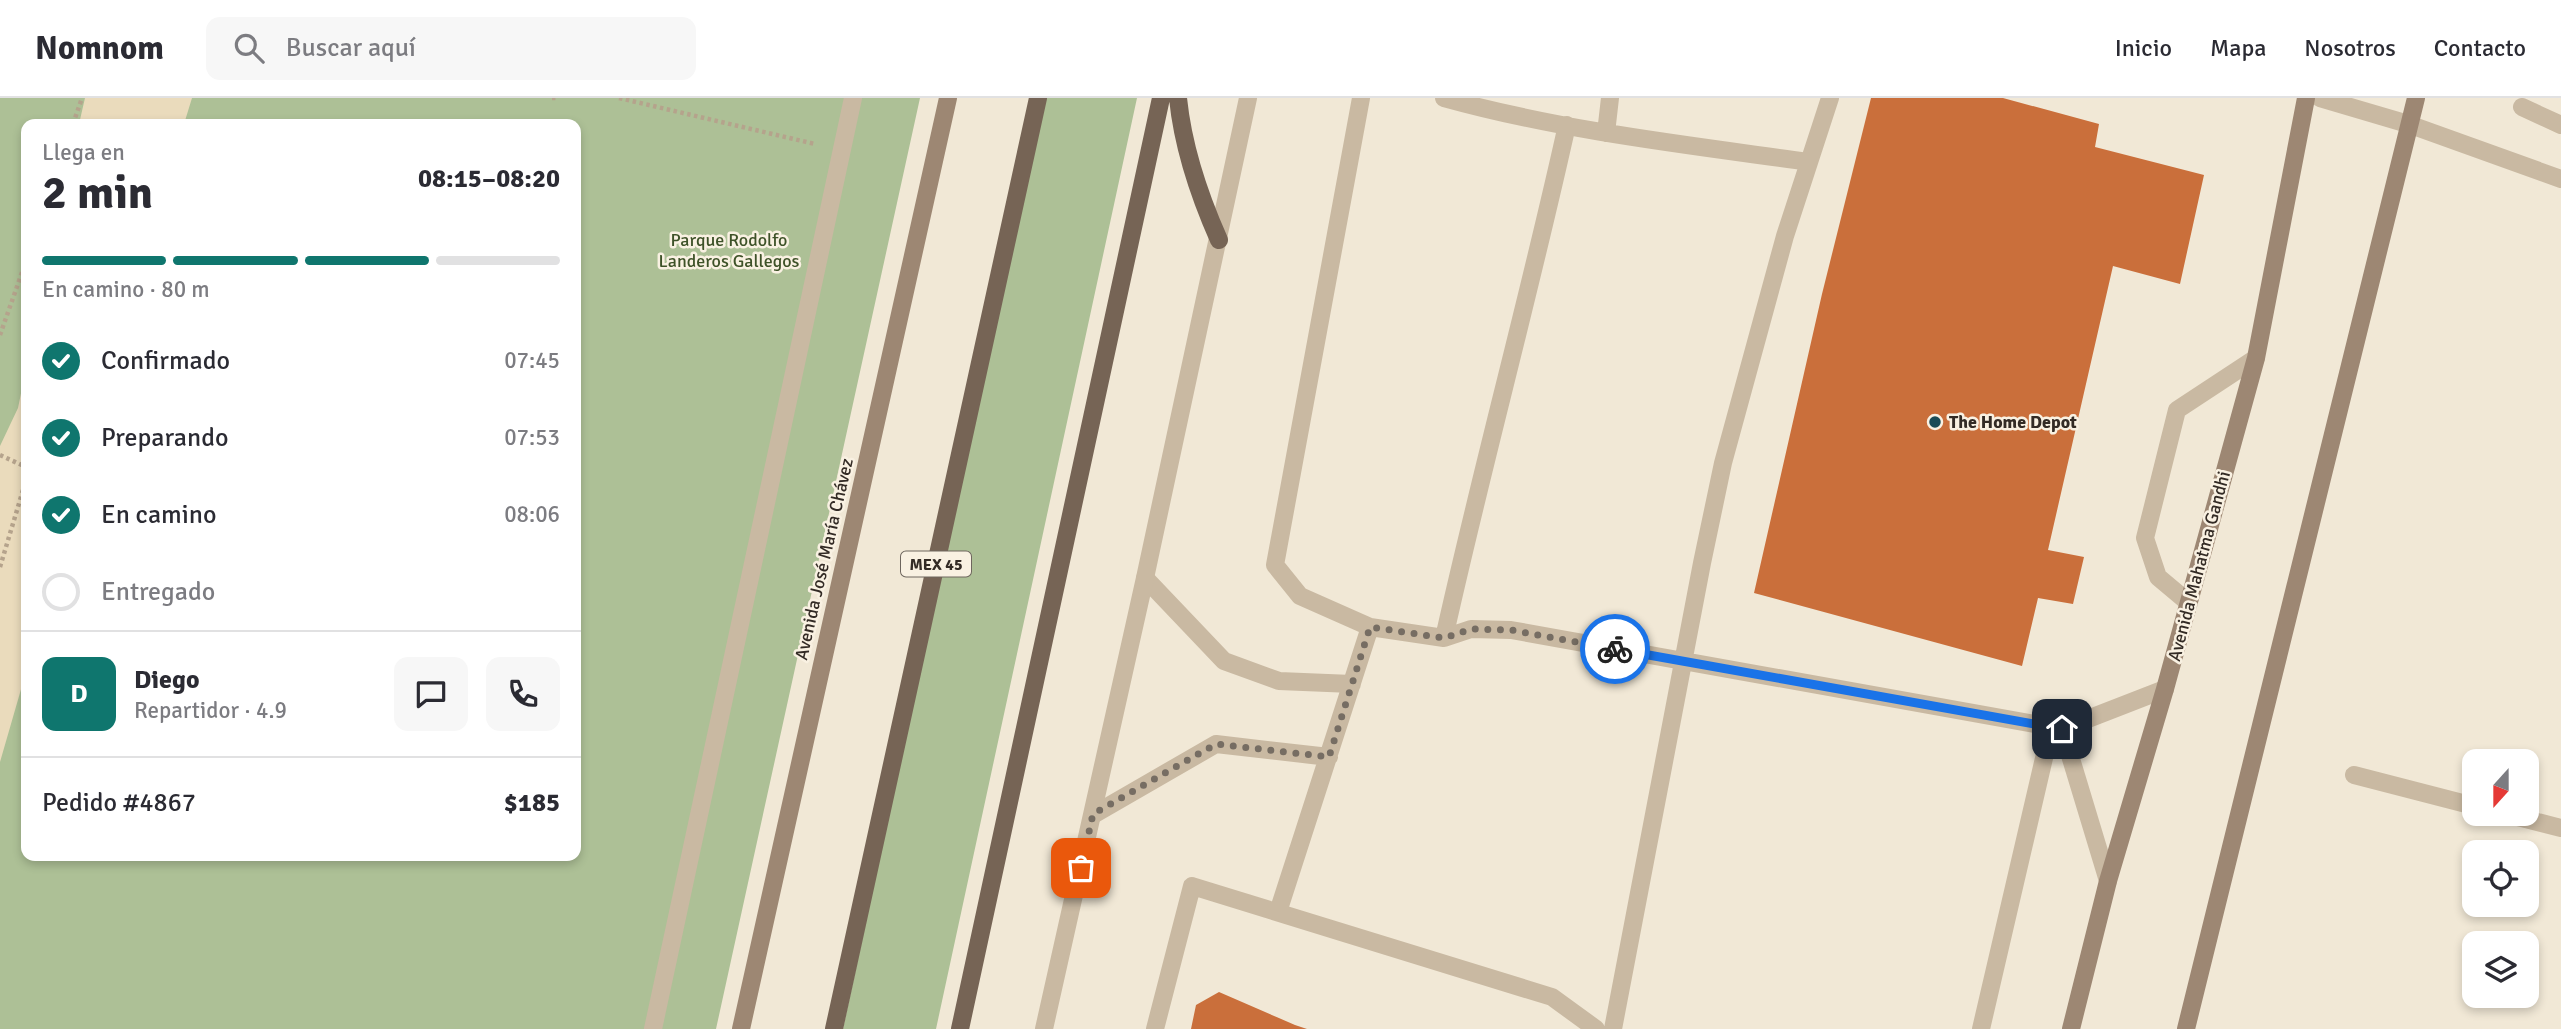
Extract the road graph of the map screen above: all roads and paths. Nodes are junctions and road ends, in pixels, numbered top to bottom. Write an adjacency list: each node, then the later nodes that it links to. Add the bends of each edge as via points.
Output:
1 (82, 98): 17 (path)
2 (619, 98): 22 (path)
3 (853, 98): 22 (street)
4 (948, 98): 50 (main road, Avenida José María Chávez)
5 (1038, 98): 51 (main road, MEX 45)
6 (1161, 98): 52 (main road)
7 (1178, 98): 25 (main road, via 1194,177)
8 (1361, 98): 35 (street, via 1276,565 1300,596)
9 (1444, 98): 19 (street)
10 (1610, 98): 21 (street)
11 (1830, 98): 23 (street)
12 (2306, 98): 28 (main road, Avenida Mahatma Gandhi)
13 (2320, 98): 18 (street)
14 (2416, 98): 18 (main road)
15 (1250, 100): 25 (street)
16 (2522, 107): 20 (street)
17 (75, 119)
18 (2408, 124): 24 (street); 59 (main road)
19 (1567, 125): 21 (street); 36 (street)
20 (2561, 125)
21 (1606, 133): 23 (street)
22 (843, 151): 49 (street)
23 (1809, 162): 37 (street, via 1723,463)
24 (2561, 179)
25 (1219, 240): 33 (street)
26 (21, 275): 27 (path)
27 (0, 335)
28 (2256, 358): 34 (main road, Avenida Mahatma Gandhi); 34 (street, via 2176,410 2145,538 2158,577)
29 (0, 455): 30 (path)
30 (21, 465)
31 (21, 497): 32 (path)
32 (0, 568)
33 (1145, 578): 38 (street, via 1224,662 1279,681); 44 (street)
34 (2189, 603): 39 (main road, Avenida Mahatma Gandhi)
35 (1370, 627): 36 (street); 38 (street)
36 (1444, 638): 37 (street, via 1471,629 1511,630)
37 (1684, 662): 40 (street); 56 (street)
38 (1352, 684): 41 (street)
39 (2165, 689): 40 (street); 47 (main road, Avenida Mahatma Gandhi)
40 (2056, 729): 47 (street); 57 (street)
41 (1329, 757): 44 (street, via 1216,744); 48 (street)
42 (2354, 775): 43 (street)
43 (2462, 803)
44 (1093, 814): 53 (street)
45 (2539, 822): 46 (street)
46 (2561, 828)
47 (2108, 881): 58 (main road, Avenida Mahatma Gandhi)
48 (1278, 912): 54 (street, via 1192,886); 55 (street, via 1552,997)
49 (653, 1029)
50 (741, 1029)
51 (834, 1029)
52 (960, 1029)
53 (1044, 1029)
54 (1155, 1029)
55 (1595, 1029)
56 (1613, 1029)
57 (1981, 1029)
58 (2071, 1029)
59 (2186, 1029)

